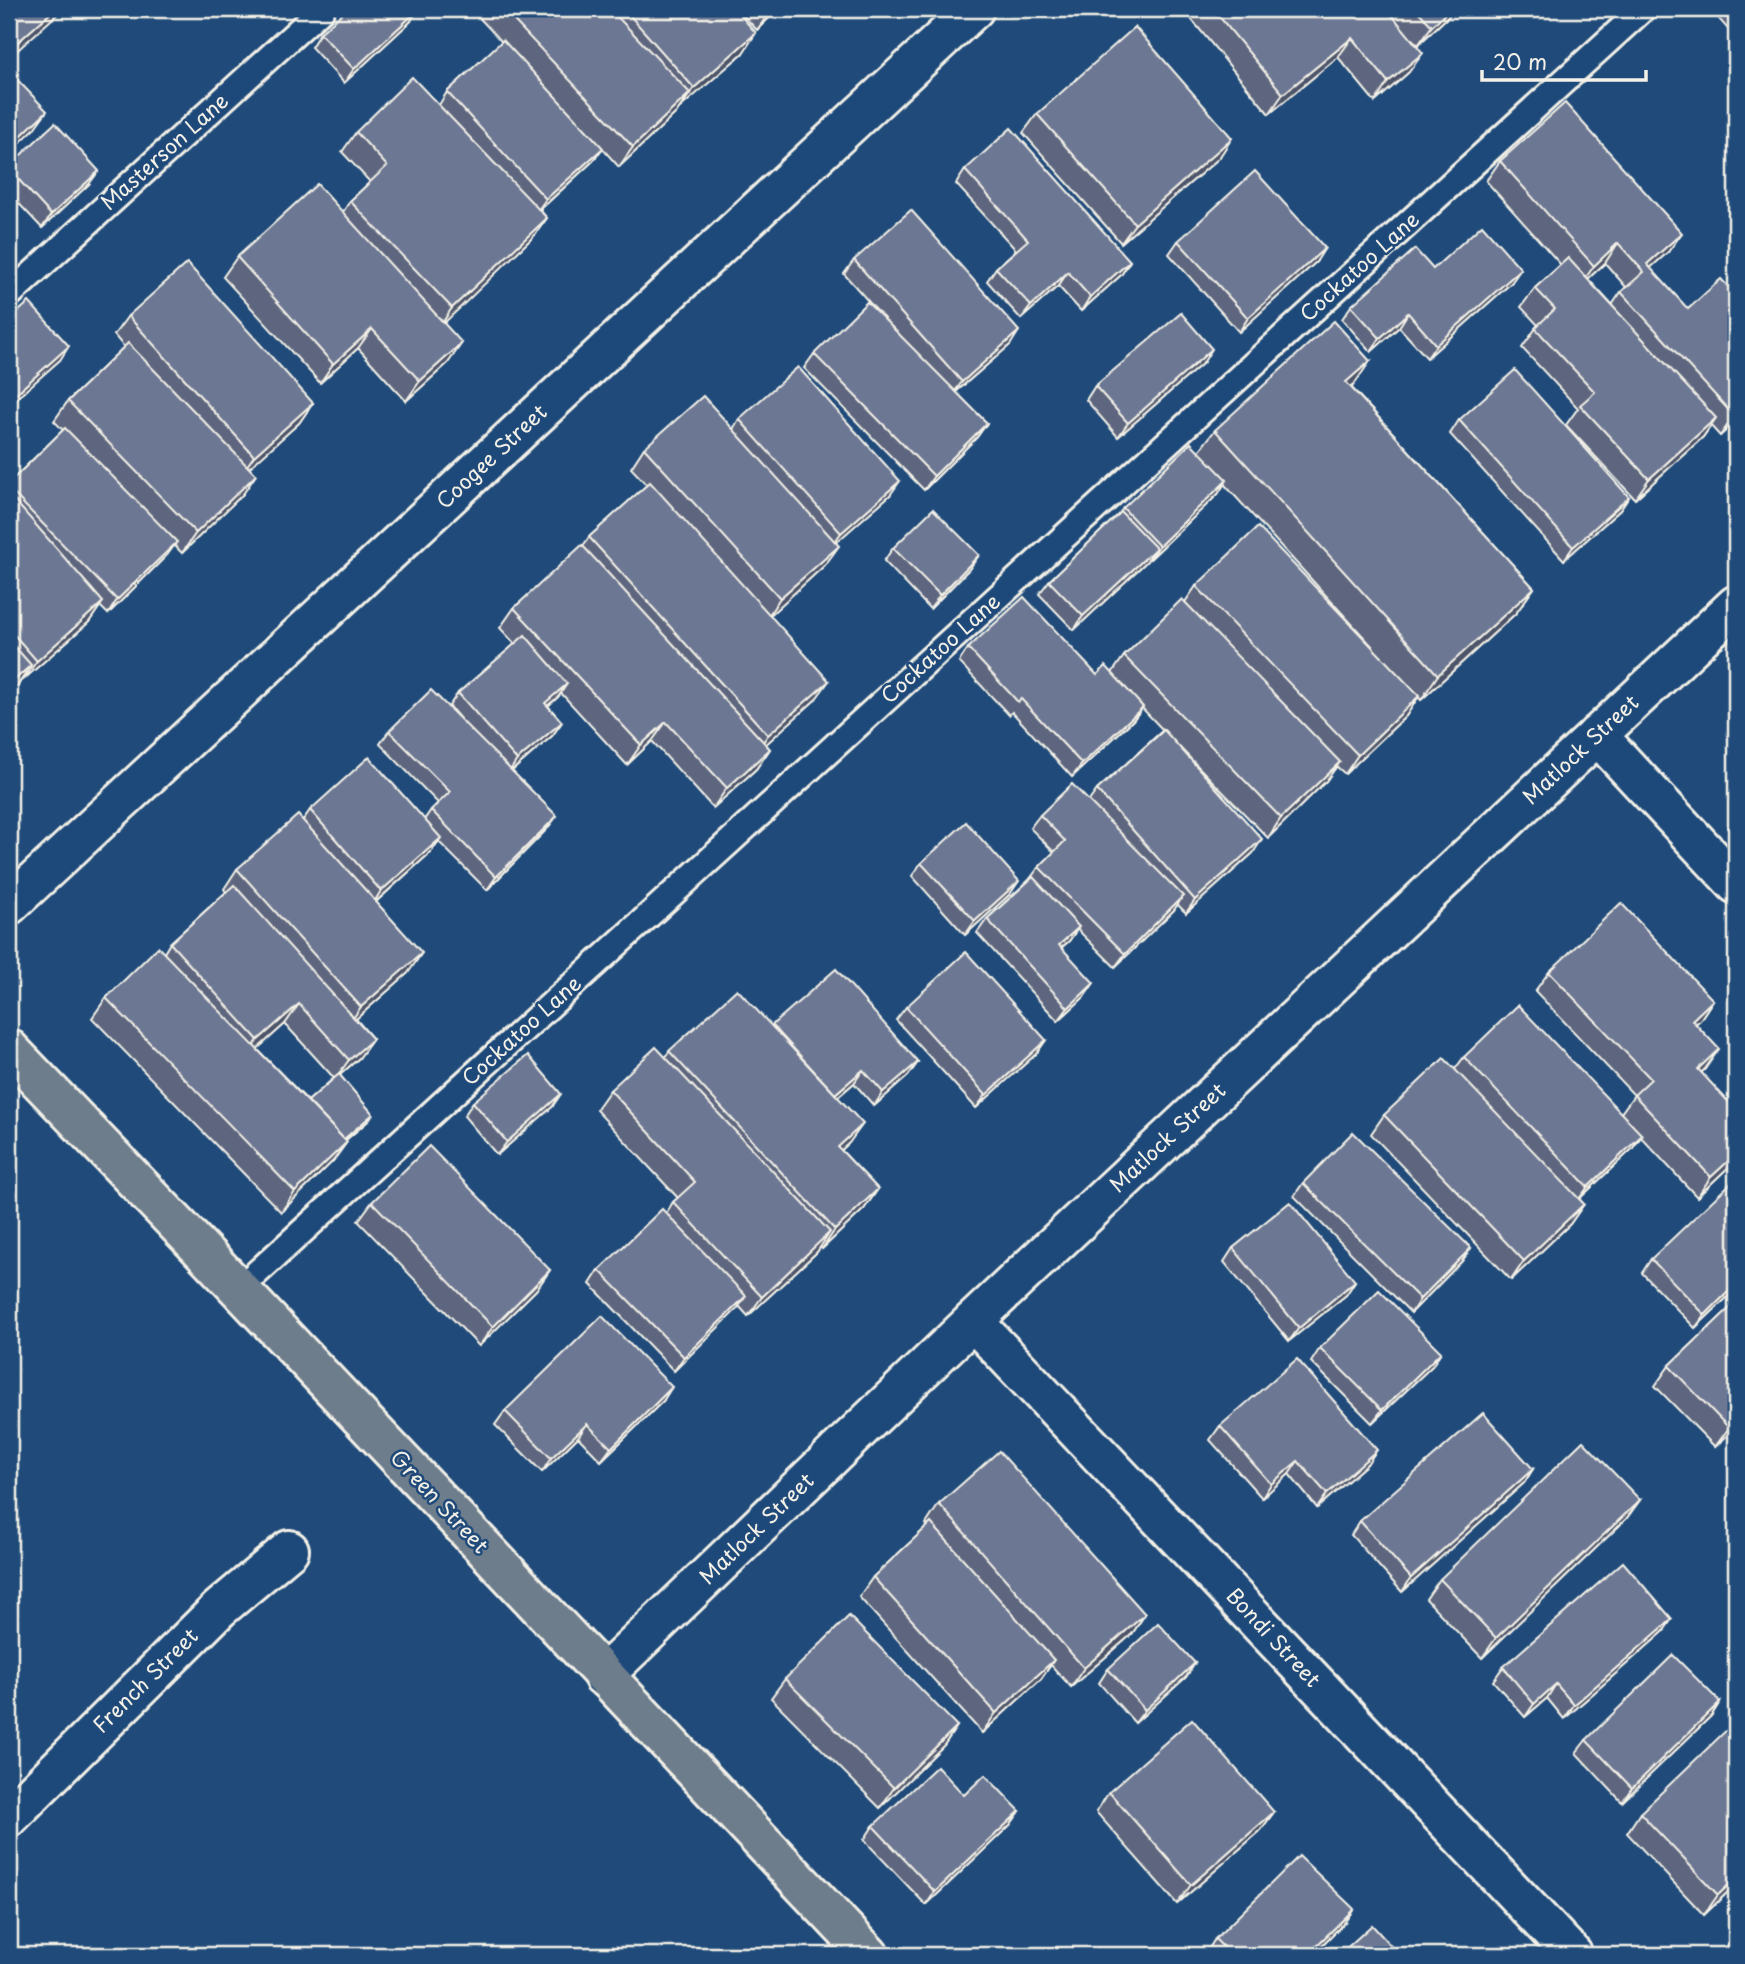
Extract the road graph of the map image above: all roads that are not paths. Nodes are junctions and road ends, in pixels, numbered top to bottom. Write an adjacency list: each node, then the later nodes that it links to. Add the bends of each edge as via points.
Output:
1 (322, 9): 4 (lane, Masterson Lane)
2 (974, 9): 8 (street, Coogee Street)
3 (1643, 9): 10 (lane, Cockatoo Lane)
4 (9, 295)
5 (1736, 605): 6 (street, Matlock Street)
6 (1597, 735): 7 (street); 11 (street, Matlock Street)
7 (1736, 884)
8 (9, 905)
9 (9, 1049): 10 (main road, Green Street)
10 (239, 1289): 13 (main road, Green Street)
11 (973, 1321): 13 (street, Matlock Street); 16 (street, Bondi Street)
12 (289, 1550): 14 (street, French Street, via 219,1609)
13 (603, 1676): 15 (main road, Green Street)
14 (9, 1817)
15 (869, 1955)
16 (1573, 1955)

